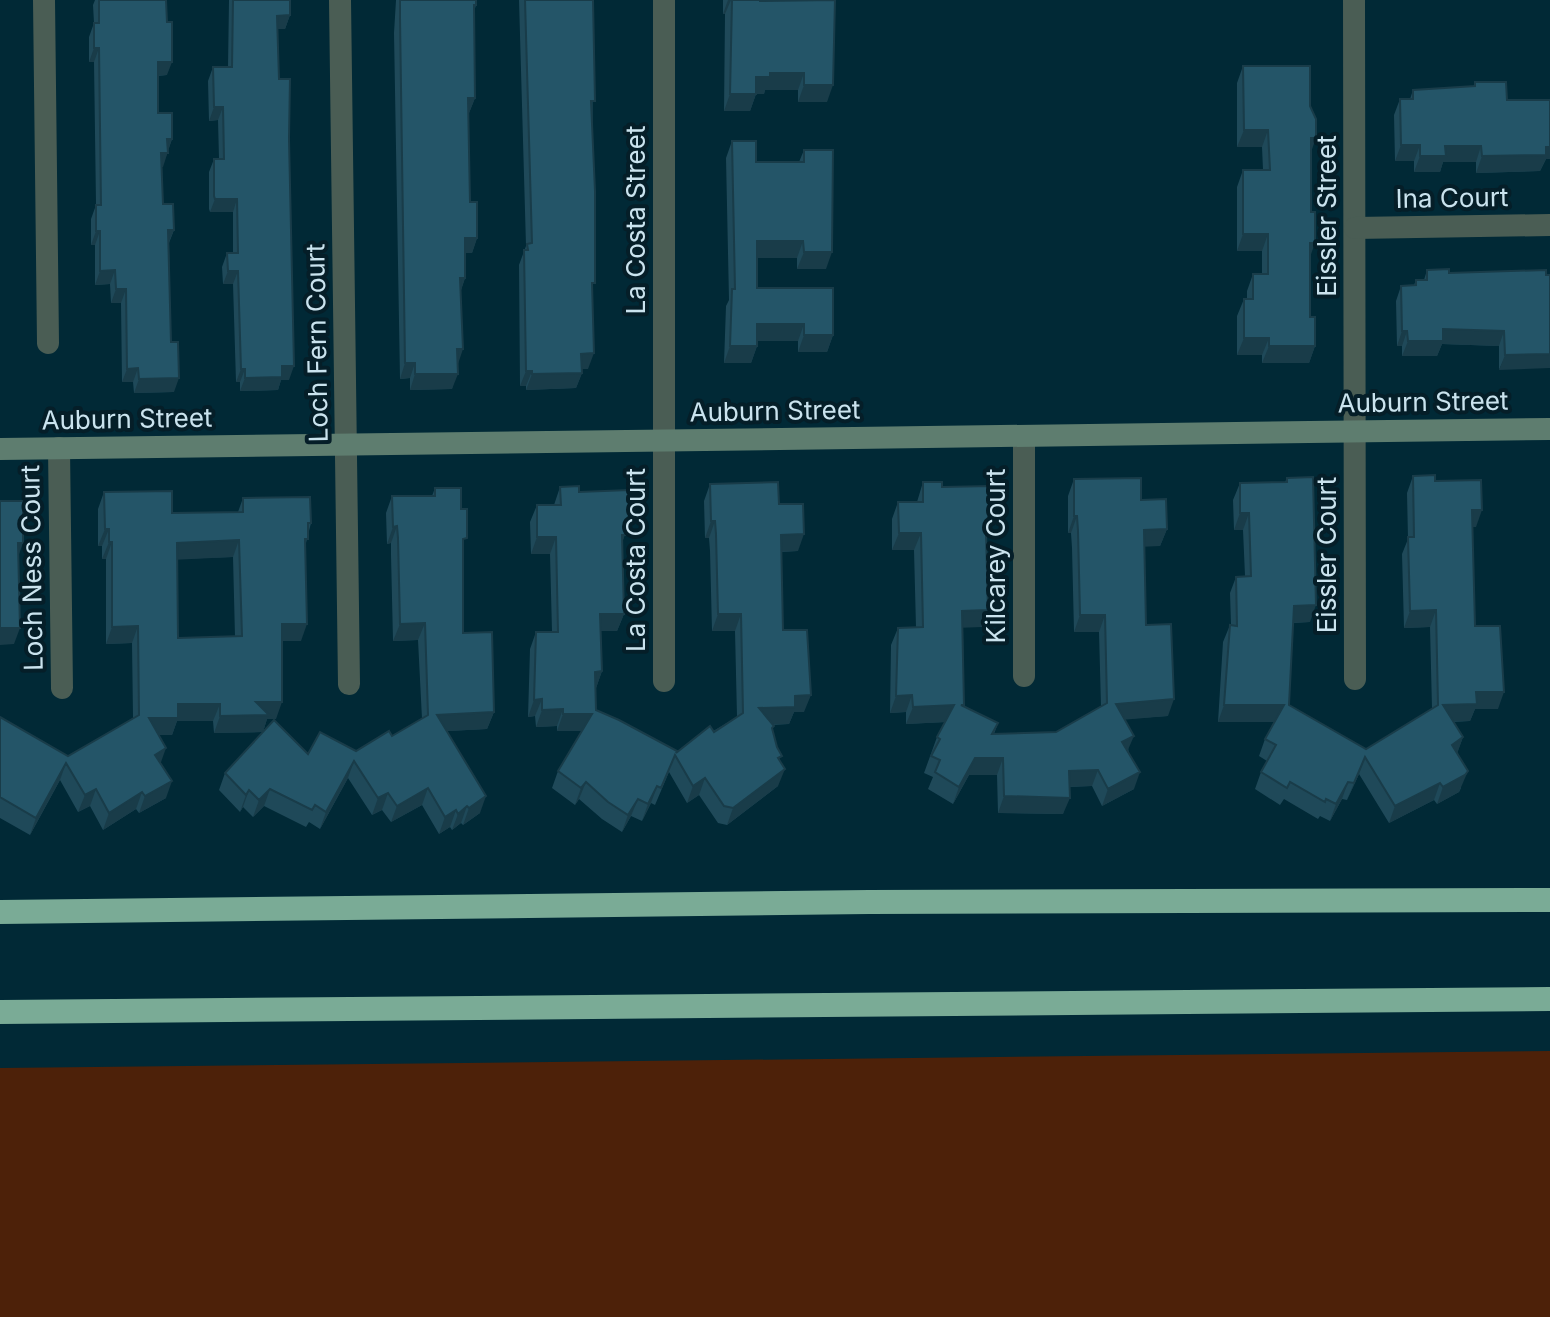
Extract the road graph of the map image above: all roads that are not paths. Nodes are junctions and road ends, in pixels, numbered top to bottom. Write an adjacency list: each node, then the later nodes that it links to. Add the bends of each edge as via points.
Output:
1 (44, 0): 7 (street)
2 (340, 0): 12 (street, Loch Fern Court)
3 (664, 0): 11 (street, La Costa Street)
4 (1354, 0): 6 (street, Eissler Street)
5 (1550, 225): 6 (street, Ina Court)
6 (1355, 228): 9 (street, Eissler Street)
7 (48, 343)
8 (1550, 429): 9 (main road, Auburn Street)
9 (1355, 431): 10 (main road, Auburn Street); 16 (street, Eissler Court)
10 (1024, 436): 11 (main road, Auburn Street); 15 (street, Kilcarey Court)
11 (664, 440): 12 (main road, Auburn Street); 17 (street, La Costa Court)
12 (346, 444): 13 (main road, Auburn Street); 18 (street, Loch Fern Court)
13 (59, 448): 14 (main road, Auburn Street); 19 (street, Loch Ness Court)
14 (0, 449)
15 (1024, 676)
16 (1355, 679)
17 (664, 681)
18 (349, 684)
19 (62, 688)
20 (1550, 900): 21 (highway)
21 (0, 912)
22 (1550, 999): 23 (highway)
23 (0, 1012)

